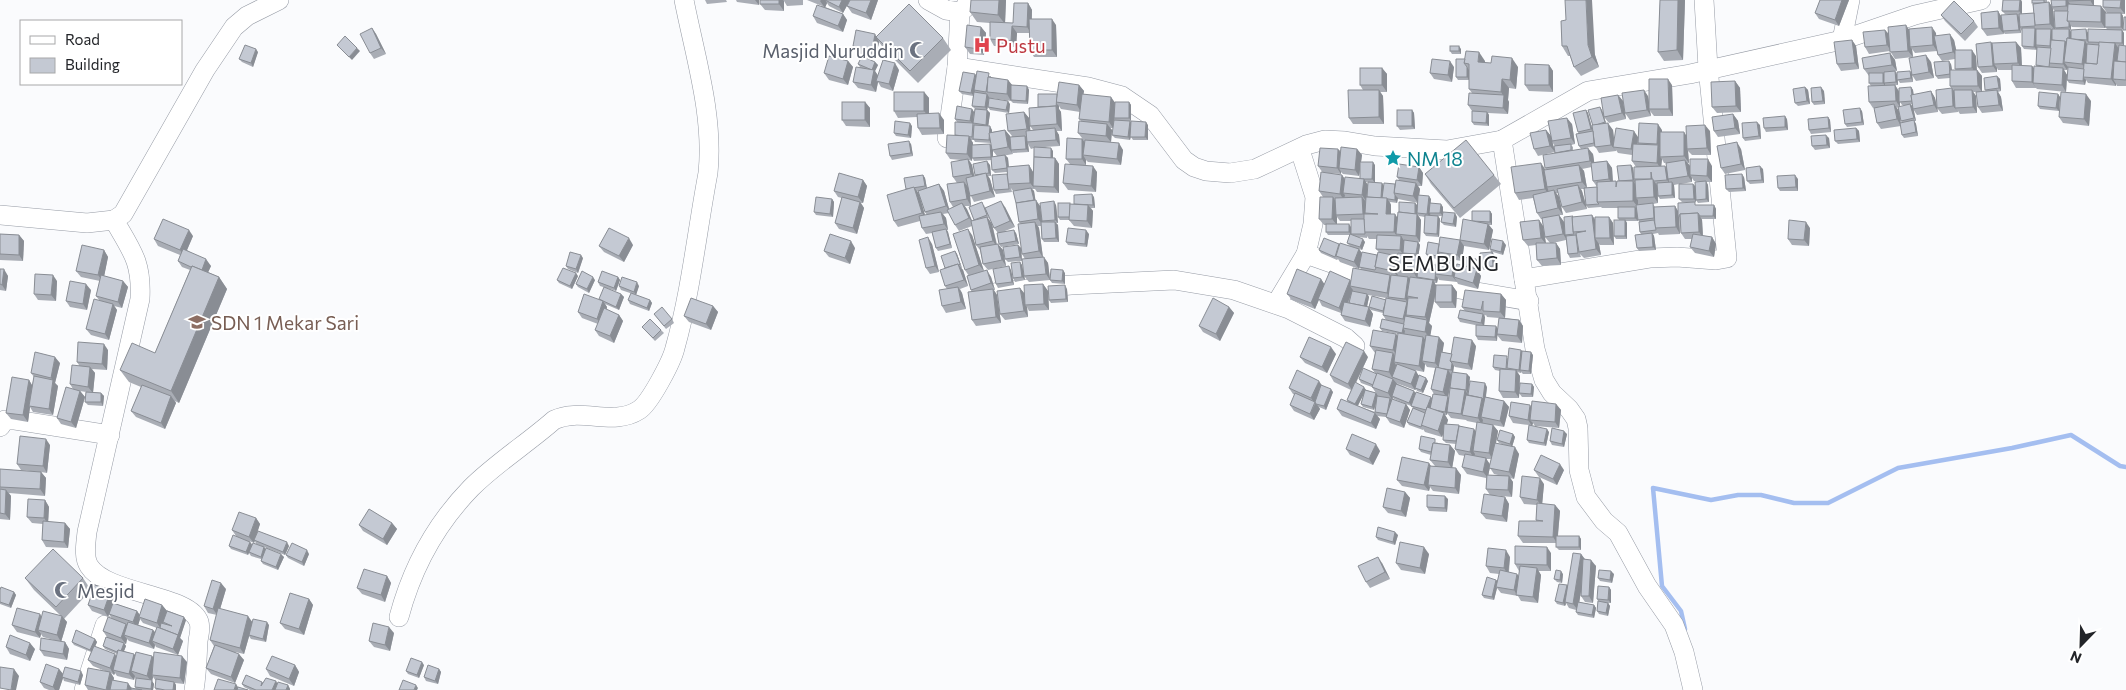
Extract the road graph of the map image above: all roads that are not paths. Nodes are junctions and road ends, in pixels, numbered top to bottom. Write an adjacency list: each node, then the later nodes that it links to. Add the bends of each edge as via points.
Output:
1 (279, 0): 15 (street, via 247,16 234,27 205,70 123,214)
2 (684, 0): 26 (street, via 702,89 710,150 675,350 652,396 641,409 626,416 564,415 472,487 439,527 418,562)
3 (928, 0): 7 (street, via 946,10)
4 (1704, 0): 10 (street)
5 (1850, 0): 8 (street)
6 (1981, 0): 8 (street, via 1915,15)
7 (964, 6): 9 (street)
8 (1842, 40): 10 (street)
9 (957, 67): 11 (street); 13 (street, via 1088,87 1122,96 1150,115 1184,160 1206,171 1243,172)
10 (1708, 68): 12 (street, via 1690,74 1588,91); 18 (street, via 1727,258 1651,258)
11 (948, 138)
12 (1502, 140): 13 (street, via 1447,150 1336,140 1316,142); 18 (street)
13 (1300, 150): 16 (street, via 1315,197)
14 (0, 215): 15 (street, via 87,223)
15 (114, 220): 25 (street, via 138,264 141,281 140,299)
16 (1306, 254): 17 (street, via 1357,272); 22 (street)
17 (1395, 278)
18 (1524, 279): 21 (street)
19 (1415, 282): 21 (street)
20 (998, 292): 22 (street, via 1174,280 1234,290)
21 (1529, 301): 30 (street, via 1535,348 1544,380 1576,419 1578,470 1586,497 1618,533 1643,579 1674,625)
22 (1276, 304): 23 (street, via 1346,338)
23 (1355, 346)
24 (0, 427): 25 (street, via 5,420 15,420)
25 (110, 435): 29 (street, via 87,532 85,549 89,566 101,577 188,609 196,616 200,631)
26 (399, 617)
27 (105, 625): 28 (street)
28 (84, 690)
29 (194, 690)
30 (1692, 690)

